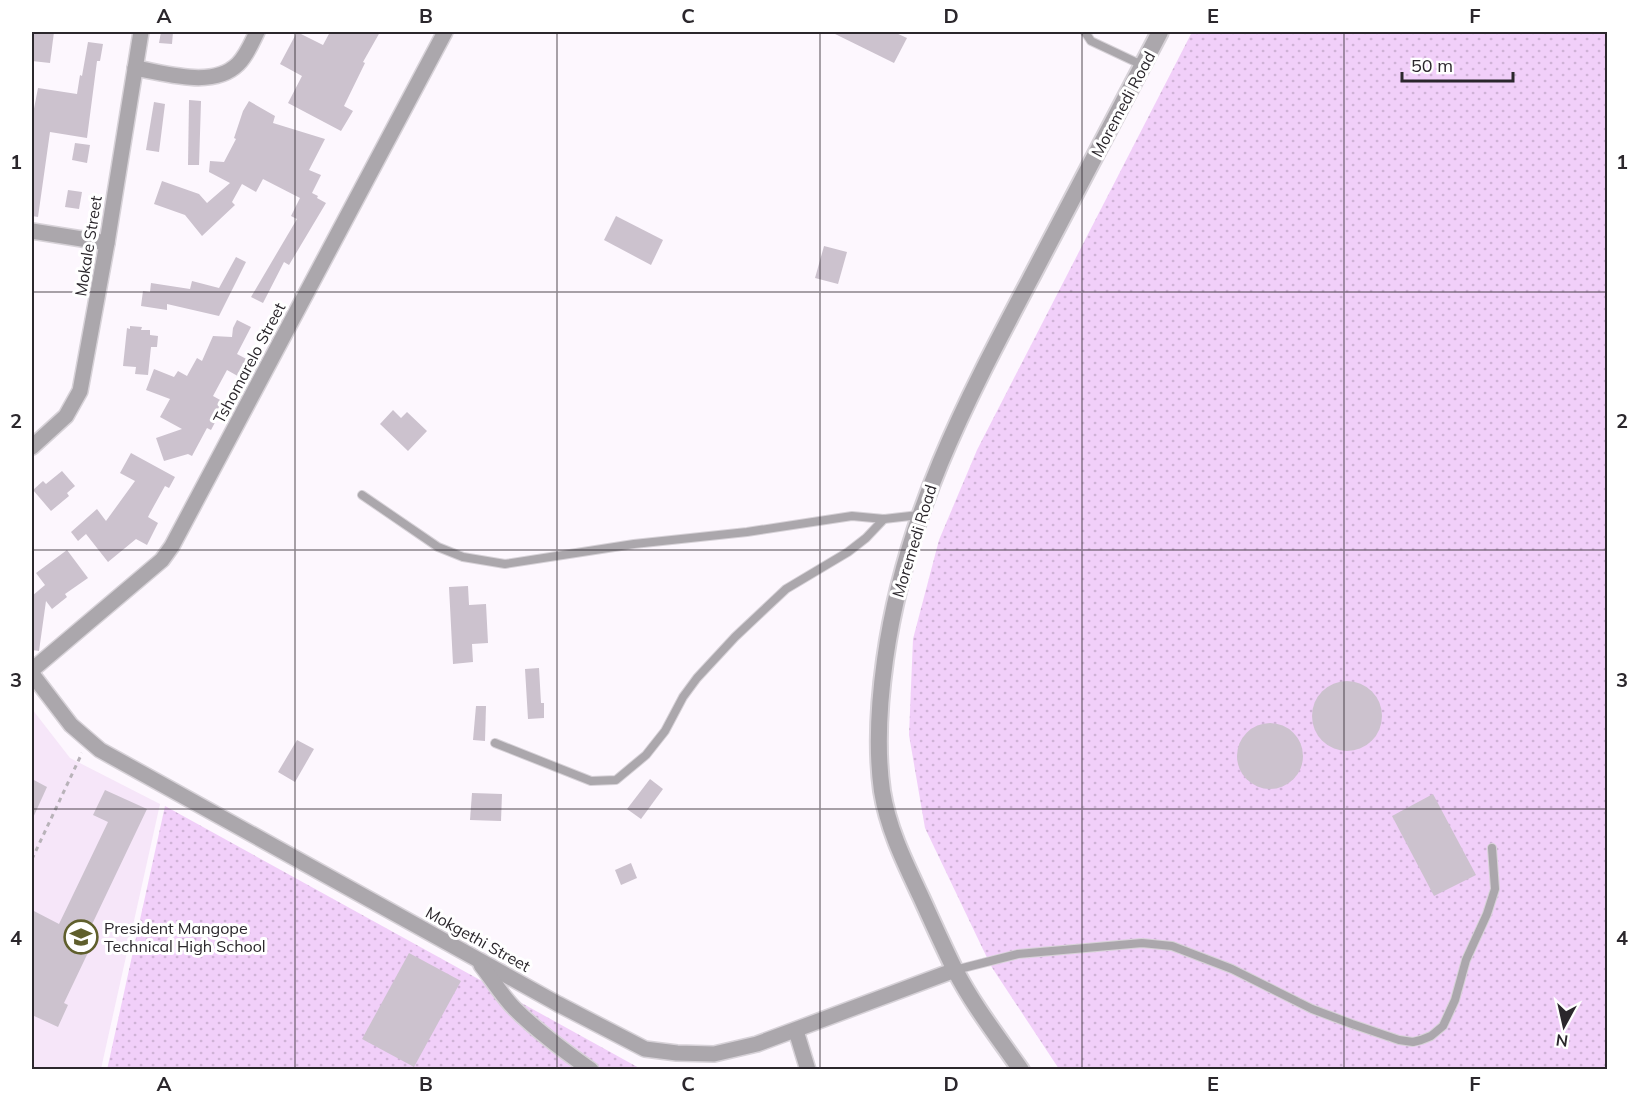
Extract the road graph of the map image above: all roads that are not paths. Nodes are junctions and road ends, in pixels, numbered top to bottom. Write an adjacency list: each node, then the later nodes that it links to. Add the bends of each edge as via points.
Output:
1 (141, 32): 7 (street, Mokale Street)
2 (257, 32): 7 (street, via 237,65 215,77)
3 (445, 32): 14 (street, Tshomarelo Street, via 172,546 162,560)
4 (1085, 32): 6 (lane, via 1091,41)
5 (1160, 32): 6 (street, Moremedi Road)
6 (1143, 66): 12 (street, Moremedi Road, via 969,397)
7 (135, 68): 9 (street, Mokale Street)
8 (32, 231): 9 (street)
9 (107, 243): 10 (street, Mokale Street, via 80,391 66,416)
10 (32, 447)
11 (362, 495): 13 (lane, via 438,547 463,557 505,564 852,516)
12 (919, 516): 13 (lane); 18 (street, Moremedi Road, via 890,625 884,666 879,723 882,792 895,840)
13 (884, 519): 15 (lane, via 848,552 786,589 743,629 697,678 646,755 616,780 591,781)
14 (32, 672): 17 (street, Mokgethi Street, via 71,725 88,741)
15 (495, 743)
16 (1492, 848): 18 (lane, via 1495,889 1466,960 1455,1000 1443,1026 1431,1036 1413,1042 1312,1009 1232,969 1172,946 1142,943 1018,954)
17 (478, 960): 19 (street, Mokgethi Street, via 645,1049 714,1054); 20 (street, via 523,1017)
18 (955, 970): 19 (street, Mokgethi Street); 22 (street, Moremedi Road)
19 (796, 1031): 21 (street)
20 (591, 1070)
21 (808, 1070)
22 (1021, 1070)

